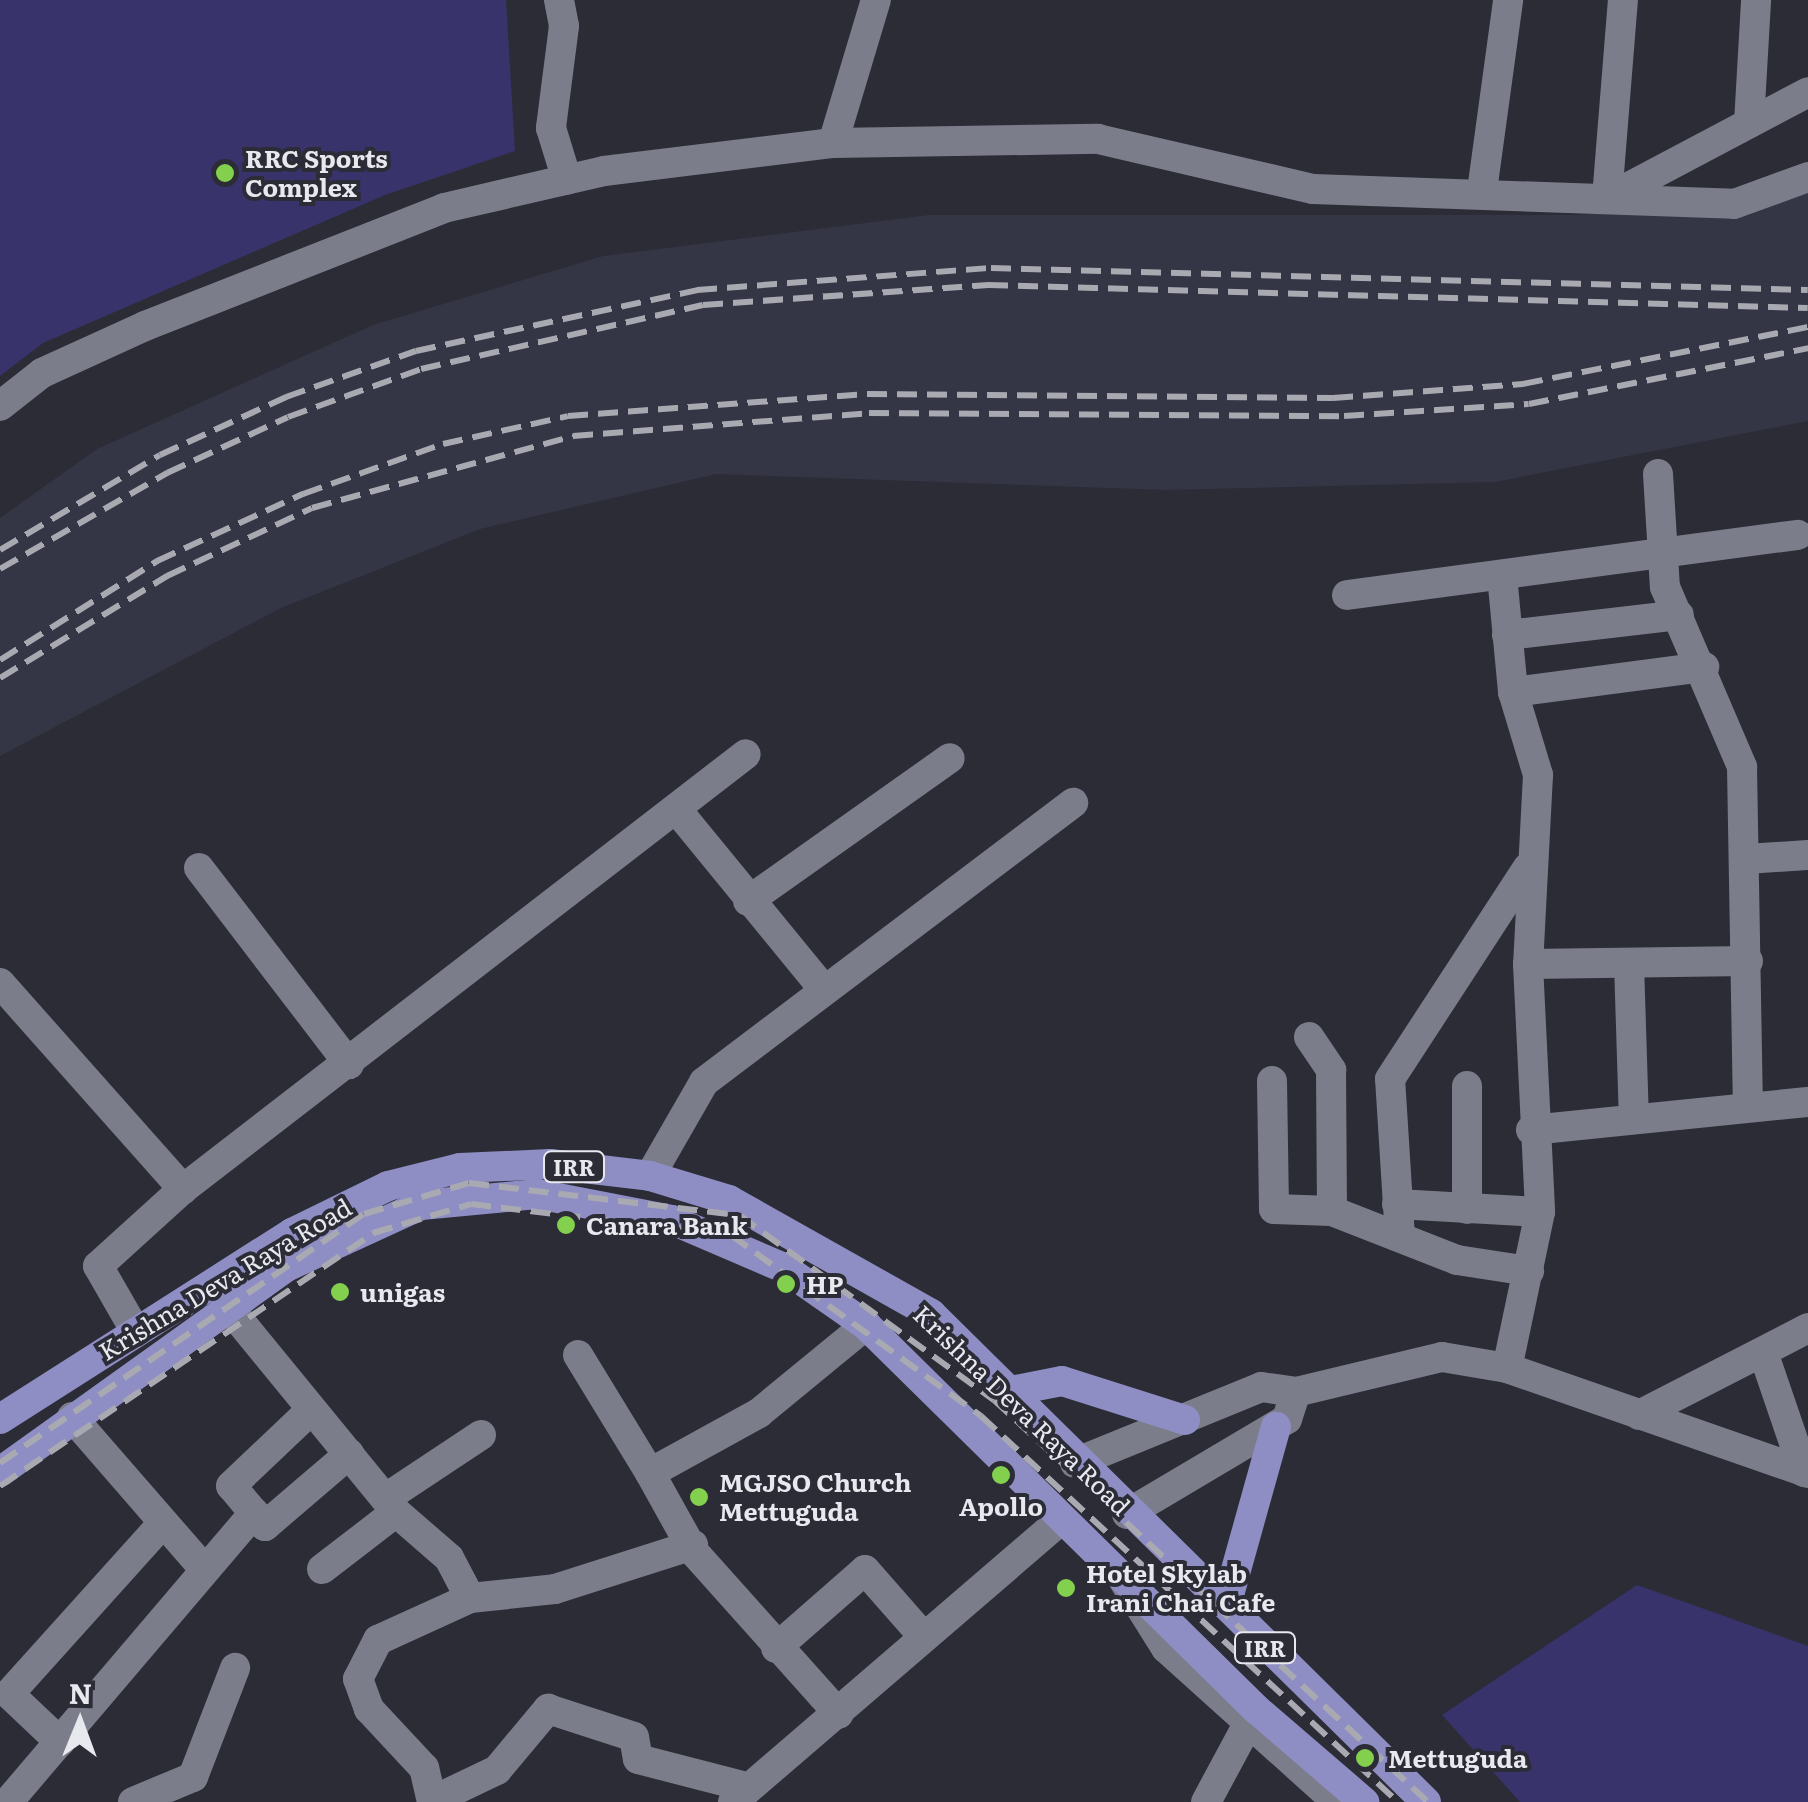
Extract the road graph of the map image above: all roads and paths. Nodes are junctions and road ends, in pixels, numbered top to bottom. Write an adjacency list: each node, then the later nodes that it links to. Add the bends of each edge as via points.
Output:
1 (559, 0): 10 (street, via 564,26 550,128)
2 (876, 0): 8 (street)
3 (1508, 0): 11 (street)
4 (1623, 0): 12 (street)
5 (1756, 0): 7 (street)
6 (1808, 92): 7 (street)
7 (1748, 124): 12 (street)
8 (833, 143): 10 (street); 11 (street, via 1098,139 1313,189)
9 (1808, 177): 12 (street, via 1734,204)
10 (568, 180): 13 (street, via 444,208 180,312 42,373)
11 (1482, 191): 12 (street)
12 (1607, 198)
13 (0, 406)
14 (1658, 474): 16 (street)
15 (1798, 534): 16 (street)
16 (1659, 552): 17 (street); 19 (street)
17 (1502, 576): 18 (street); 20 (street)
18 (1347, 595)
19 (1680, 615): 20 (street); 21 (street)
20 (1507, 635): 22 (street)
21 (1704, 667): 22 (street); 28 (street, via 1742,766)
22 (1513, 692): 29 (street, via 1538,775)
23 (746, 754): 26 (street)
24 (950, 758): 31 (street)
25 (1073, 803): 36 (street)
26 (678, 810): 31 (street); 38 (street)
27 (1808, 855): 28 (street)
28 (1746, 859): 32 (street)
29 (1529, 866): 34 (street); 47 (street, via 1390,1079)
30 (199, 868): 38 (street)
31 (748, 901): 36 (street)
32 (1748, 961): 33 (street); 42 (street)
33 (1629, 963): 34 (street); 43 (street)
34 (1528, 964): 44 (street)
35 (0, 984): 46 (street)
36 (822, 987): 45 (street, via 704,1082)
37 (1309, 1038): 49 (street, via 1331,1070)
38 (349, 1064): 46 (street)
39 (1272, 1081): 49 (street, via 1274,1209)
40 (1467, 1086): 48 (street)
41 (1808, 1102): 42 (street)
42 (1748, 1107): 43 (street)
43 (1634, 1120): 44 (street)
44 (1531, 1130): 50 (street)
45 (650, 1176): 56 (main road, Krishna Deva Raya Road / IRR, via 550,1164 460,1168 388,1186 292,1233); 60 (main road, Krishna Deva Raya Road / IRR, via 729,1200 863,1269 931,1314)
46 (183, 1189): 56 (street, via 98,1266)
47 (1397, 1204): 48 (street); 51 (street)
48 (1467, 1210): 50 (street)
49 (1332, 1211): 51 (street)
50 (1540, 1212): 52 (street)
51 (1400, 1237): 52 (street, via 1458,1260)
52 (1530, 1271): 59 (street)
53 (229, 1308): 54 (main road, Krishna Deva Raya Road / IRR, via 288,1266 422,1205 537,1194 731,1241); 62 (street); 64 (main road, Krishna Deva Raya Road / IRR)
54 (866, 1325): 73 (street, via 759,1413); 77 (main road, Krishna Deva Raya Road / IRR)
55 (1808, 1328): 57 (street)
56 (136, 1332): 65 (main road, Krishna Deva Raya Road / IRR)
57 (1763, 1352): 63 (street); 72 (street)
58 (578, 1355): 73 (street)
59 (1507, 1368): 61 (street, via 1442,1357); 63 (street)
60 (1006, 1392): 66 (main road, via 1062,1380); 70 (main road, Krishna Deva Raya Road / IRR)
61 (1296, 1392): 66 (street, via 1260,1388); 67 (street)
62 (310, 1410): 69 (street); 75 (street, via 230,1486)
63 (1638, 1415): 72 (street)
64 (72, 1417): 71 (main road, Krishna Deva Raya Road / IRR); 78 (street)
65 (0, 1419)
66 (1184, 1420): 70 (street)
67 (1276, 1427): 76 (street); 84 (main road)
68 (481, 1436): 74 (street)
69 (349, 1454): 74 (street); 75 (street, via 266,1526)
70 (1075, 1463): 76 (main road, Krishna Deva Raya Road / IRR)
71 (0, 1472)
72 (1806, 1472)
73 (650, 1473): 79 (street)
74 (391, 1505): 81 (street); 83 (street, via 449,1558)
75 (254, 1513): 80 (street)
76 (1128, 1514): 84 (main road, Krishna Deva Raya Road / IRR)
77 (1062, 1519): 82 (main road, Krishna Deva Raya Road / IRR); 85 (street)
78 (162, 1524): 80 (street); 90 (street, via 9,1694)
79 (693, 1544): 83 (street, via 556,1588); 86 (street)
80 (204, 1569): 90 (street)
81 (322, 1569)
82 (1123, 1578): 89 (street, via 1166,1648); 97 (main road, Krishna Deva Raya Road / IRR)
83 (470, 1598): 92 (street, via 378,1640 358,1679 369,1709 424,1768)
84 (1227, 1602): 98 (main road, Krishna Deva Raya Road / IRR)
85 (923, 1636): 86 (street, via 866,1570); 88 (street)
86 (776, 1648): 88 (street)
87 (235, 1668): 94 (street, via 192,1777)
88 (839, 1714): 91 (street)
89 (1248, 1724): 95 (street); 96 (street)
90 (60, 1742): 93 (street)
91 (740, 1794): 92 (street, via 638,1759 634,1736 548,1709 497,1770)
92 (432, 1801)
93 (8, 1802)
94 (133, 1802)
95 (1206, 1802)
96 (1336, 1802)
97 (1364, 1802)
98 (1426, 1802)

